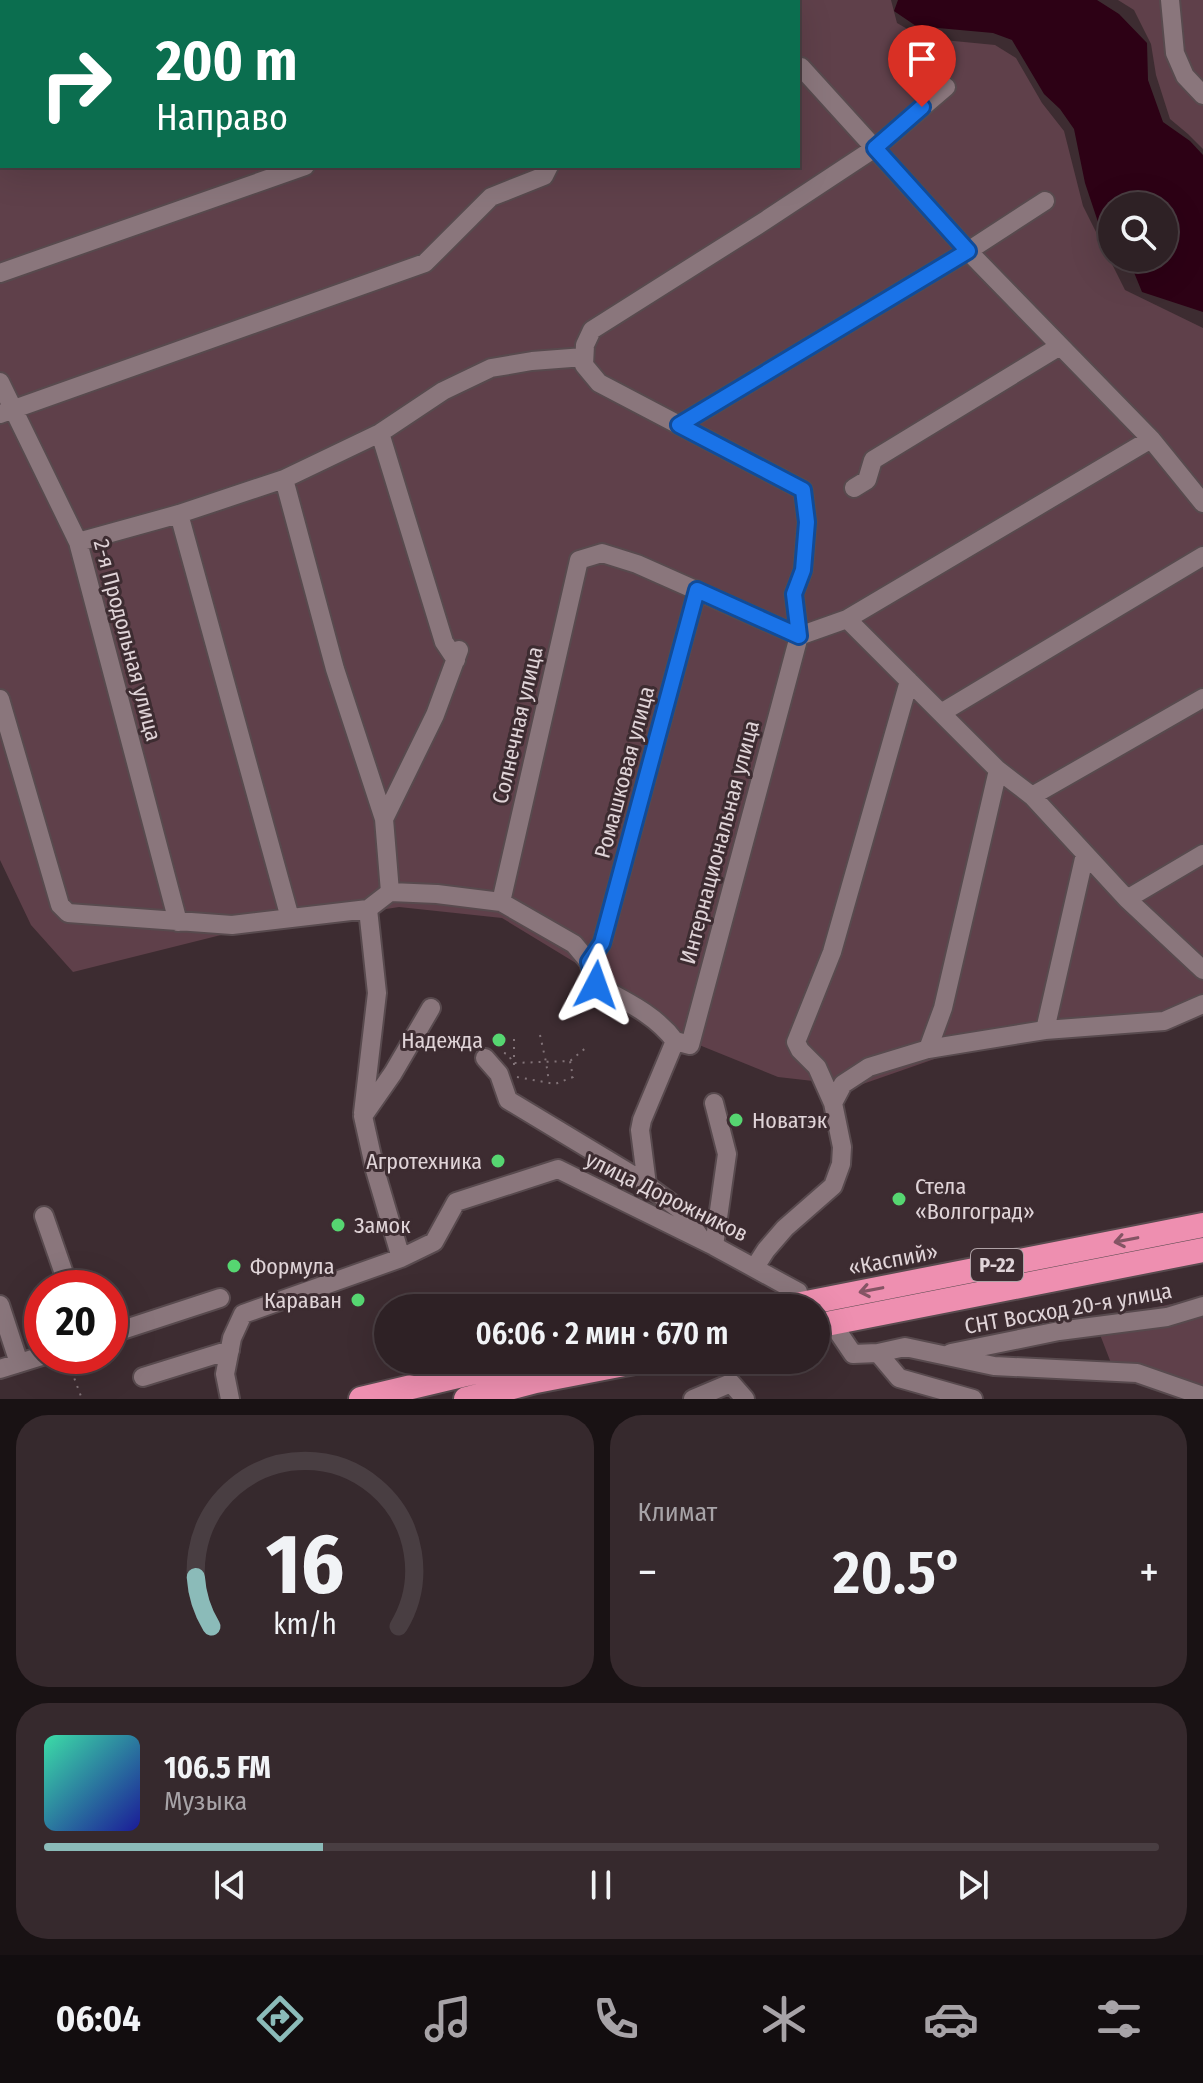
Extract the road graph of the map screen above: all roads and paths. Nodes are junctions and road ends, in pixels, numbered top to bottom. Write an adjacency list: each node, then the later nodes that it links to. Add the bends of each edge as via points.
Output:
1 (1170, 0): 4 (street, via 1175,53 1185,76)
2 (801, 67): 5 (street)
3 (946, 87): 5 (street)
4 (1203, 95)
5 (875, 148): 9 (street); 12 (street, via 592,330)
6 (299, 168): 10 (street)
7 (548, 168): 14 (street, via 544,176 491,197 425,263)
8 (1045, 201): 9 (street)
9 (968, 251): 11 (street); 15 (street)
10 (0, 273)
11 (1060, 346): 17 (street); 19 (street, via 873,460 867,480)
12 (584, 357): 15 (street, via 599,383); 16 (street, via 491,368 443,391)
13 (0, 382): 14 (street, 2-я Продольная улица)
14 (7, 411): 22 (street, 2-я Продольная улица)
15 (679, 425): 26 (street, via 803,490 803,570 794,594)
16 (380, 433): 18 (street); 33 (street, via 444,642 457,655 435,715)
17 (1151, 439): 20 (street); 25 (street)
18 (284, 479): 21 (street); 33 (street, via 335,669)
19 (854, 488)
20 (1203, 503)
21 (179, 514): 22 (street); 40 (street)
22 (78, 542): 41 (street, 2-я Продольная улица)
23 (1203, 556): 30 (street)
24 (697, 590): 26 (street); 38 (street, Солнечная улица, via 602,553 579,560); 42 (street, Ромашковая улица, via 602,943)
25 (847, 619): 26 (street); 27 (street)
26 (799, 636): 49 (street, Интернациональная улица, via 690,1045)
27 (909, 681): 30 (street); 58 (street, via 832,952 796,1042 817,1067)
28 (1203, 698): 32 (street)
29 (0, 699): 41 (street, via 60,905 68,913)
30 (941, 713): 31 (street)
31 (998, 770): 32 (street); 51 (street, via 943,1008)
32 (1032, 796): 34 (street)
33 (384, 819): 36 (street)
34 (1085, 854): 37 (street); 46 (street)
35 (1203, 854): 37 (street)
36 (390, 892): 38 (street); 39 (street)
37 (1127, 899): 43 (street)
38 (501, 902): 42 (street, via 574,944)
39 (368, 909): 40 (street); 59 (street, via 377,993)
40 (290, 918): 41 (street, via 232,925)
41 (178, 922)
42 (589, 962): 49 (street, via 596,985 643,1011)
43 (1203, 970)
44 (1203, 1004): 46 (street, via 1164,1021)
45 (431, 1008): 59 (street)
46 (1045, 1030): 51 (street)
47 (540, 1035): 54 (path)
48 (514, 1039): 55 (path)
49 (675, 1041): 60 (street, via 640,1130)
50 (588, 1046): 53 (path)
51 (928, 1049): 58 (street, via 869,1067 843,1084)
52 (492, 1055): 55 (path, via 508,1054); 60 (street, via 508,1100)
53 (570, 1061): 54 (path); 56 (path, via 573,1077)
54 (546, 1062): 55 (path); 56 (path)
55 (513, 1063): 56 (path, via 516,1077)
56 (549, 1083)
57 (714, 1103): 63 (street, via 727,1154)
58 (833, 1103): 66 (street, via 842,1147 833,1186 785,1228)
59 (363, 1116): 65 (street)
60 (647, 1185): 63 (street, via 682,1211)
61 (44, 1216): 67 (street)
62 (1203, 1225): 69 (highway, «Каспий» / Р-22, one-way to 69)
63 (708, 1243): 65 (street, улица Дорожников, via 558,1169 456,1202 434,1242); 66 (street, улица Дорожников)
64 (1203, 1250): 73 (highway, Р-22)
65 (401, 1258): 76 (street, via 243,1314)
66 (755, 1267): 68 (street, улица Дорожников)
67 (63, 1270)
68 (791, 1294)
69 (830, 1295)
70 (220, 1298): 74 (street)
71 (0, 1305): 80 (street)
72 (1203, 1306): 78 (street, СНТ Восход 20-я улица, via 1167,1317 1059,1331)
73 (830, 1324)
74 (128, 1328)
75 (830, 1331): 77 (street, via 853,1354)
76 (230, 1350): 85 (street); 89 (street, via 225,1374)
77 (878, 1353): 78 (street, via 905,1347); 87 (street, via 899,1378)
78 (941, 1355): 86 (street, via 994,1366 1137,1373)
79 (24, 1361): 80 (street)
80 (19, 1363): 81 (street)
81 (0, 1369)
82 (73, 1374): 88 (path)
83 (466, 1374): 90 (highway)
84 (572, 1374): 91 (highway)
85 (143, 1377)
86 (1203, 1396)
87 (959, 1397)
88 (82, 1399)
89 (230, 1399)
90 (361, 1399)
91 (466, 1399)
92 (693, 1399): 93 (street, via 731,1383)
93 (745, 1399)

